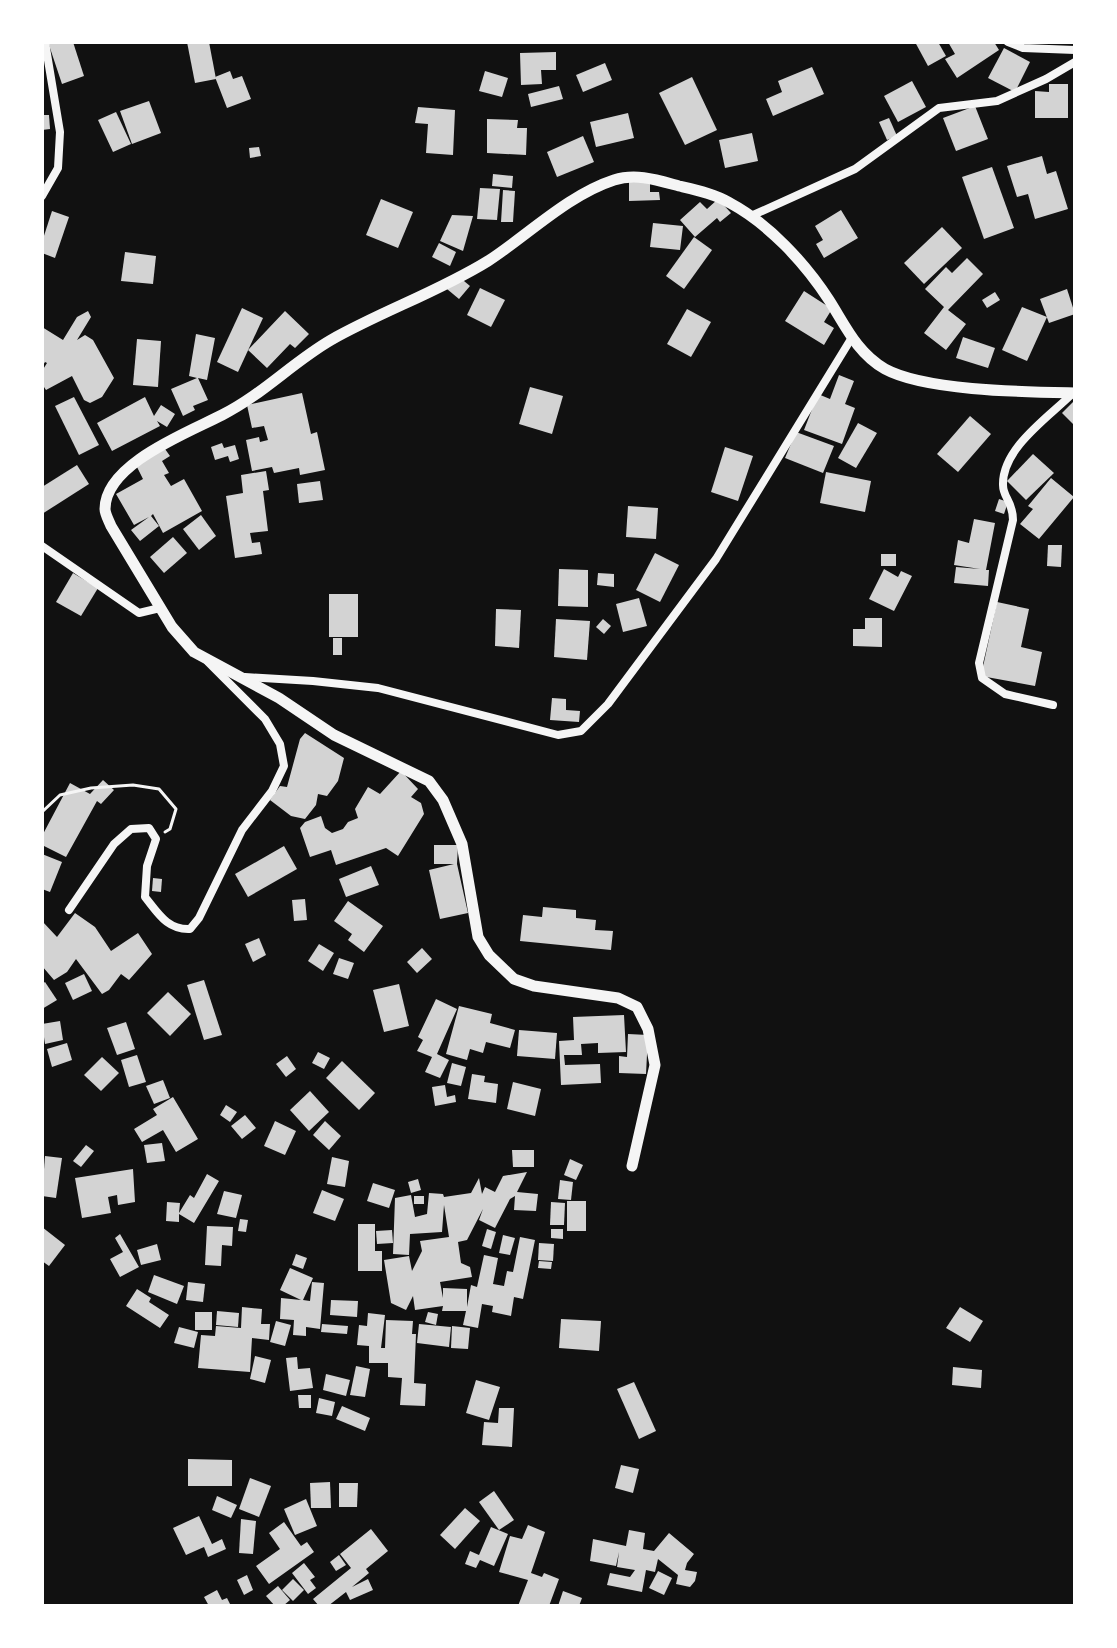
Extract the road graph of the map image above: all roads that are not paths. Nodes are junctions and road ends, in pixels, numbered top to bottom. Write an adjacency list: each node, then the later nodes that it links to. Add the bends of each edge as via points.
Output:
1 (45, 42): 5 (street, via 60,132 58,168)
2 (1008, 42): 3 (street, via 1023,48)
3 (1075, 50)
4 (1075, 62): 6 (street, via 997,101 939,108 855,169)
5 (42, 196)
6 (751, 216): 7 (street, via 817,282); 10 (street, via 703,192 633,176 613,180 565,205 487,261 328,342 240,406 126,468 109,491 104,511)
7 (851, 339): 8 (street, via 882,367 906,379); 12 (street, via 716,559 608,704 581,731 558,735 378,688)
8 (1074, 393): 13 (street, via 1007,463 1004,494 1013,504 1013,520 979,663 982,678 1005,694)
9 (42, 546): 10 (street, via 139,613)
10 (160, 608): 11 (street, via 194,652)
11 (205, 658): 12 (street); 14 (street, via 265,719 280,744 284,766 272,791 242,830 190,929 169,924 145,897 156,839 149,828 131,829 114,844)
12 (240, 677): 15 (street, via 334,735 429,781 462,844 478,937 514,979 618,998 637,1007 655,1065)
13 (1053, 705)
14 (69, 910)
15 (632, 1166)

